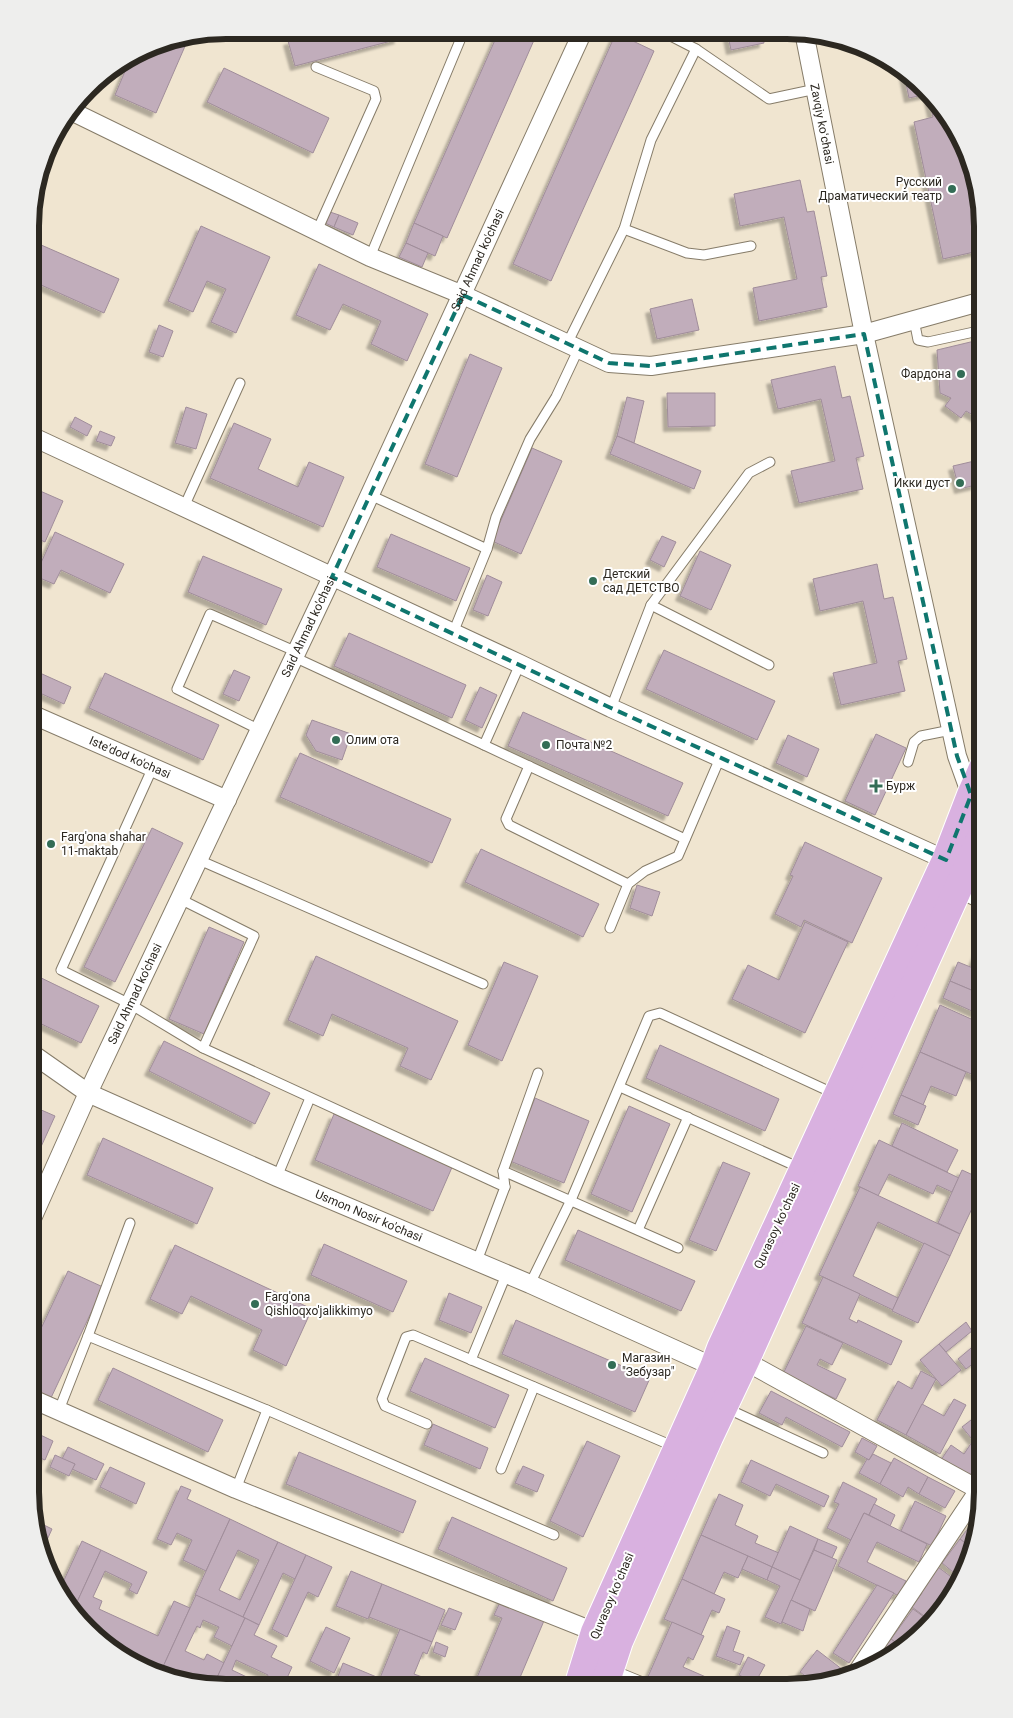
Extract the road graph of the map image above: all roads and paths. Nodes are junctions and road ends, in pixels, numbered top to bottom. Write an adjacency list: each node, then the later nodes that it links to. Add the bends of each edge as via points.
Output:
1 (462, 39): 12 (lane)
2 (579, 39): 13 (street, Said Ahmad ko'chasi)
3 (677, 39): 5 (lane)
4 (806, 40): 7 (street, Zavqiy koʻchasi)
5 (696, 49): 7 (lane, via 769,98); 9 (lane, via 652,140)
6 (316, 67): 10 (lane, via 374,91 376,99)
7 (816, 89): 17 (street, Zavqiy koʻchasi)
8 (76, 113): 10 (street)
9 (624, 229): 11 (lane, via 687,253 704,254); 18 (lane)
10 (317, 231): 12 (street)
11 (751, 246)
12 (370, 257): 13 (street)
13 (463, 295): 18 (street); 22 (street, Said Ahmad ko'chasi)
14 (974, 304): 15 (street)
15 (914, 320): 16 (lane, via 918,340 928,342); 17 (street)
16 (974, 332)
17 (864, 334): 18 (street, via 651,366 609,363); 34 (street, Zavqiy koʻchasi)
18 (573, 345): 24 (lane, via 556,397 530,439 496,517)
19 (240, 382): 23 (lane)
20 (39, 440): 23 (street)
21 (770, 462): 26 (lane, via 749,473)
22 (370, 495): 24 (lane); 25 (street, Said Ahmad ko'chasi)
23 (184, 507): 25 (street)
24 (487, 549): 27 (lane)
25 (332, 577): 27 (street); 28 (street, Said Ahmad ko'chasi)
26 (651, 606): 30 (lane); 31 (lane)
27 (452, 633): 29 (street)
28 (296, 654): 33 (street, Said Ahmad ko'chasi); 33 (lane, via 210,614 176,689); 35 (lane)
29 (520, 664): 31 (street); 35 (lane)
30 (769, 665)
31 (611, 708): 36 (street)
32 (39, 717): 39 (street, Iste'dod ko'chasi)
33 (260, 730): 41 (street, Said Ahmad ko'chasi)
34 (951, 730): 37 (lane, via 921,736 914,742); 40 (street, Zavqiy koʻchasi, via 957,756)
35 (484, 745): 38 (lane)
36 (720, 758): 43 (lane); 45 (street)
37 (908, 762)
38 (529, 766): 43 (lane); 46 (lane, via 506,819 508,825)
39 (153, 767): 41 (street, Iste'dod ko'chasi); 52 (lane, via 61,970)
40 (974, 792)
41 (227, 800): 44 (street, Said Ahmad ko'chasi)
42 (974, 804): 45 (main road, Quvasoy koʻchasi)
43 (685, 840): 46 (lane, via 678,856 645,871)
44 (199, 860): 48 (street, Said Ahmad ko'chasi); 51 (lane)
45 (946, 860): 47 (street); 58 (main road, Quvasoy koʻchasi)
46 (628, 884): 50 (lane)
47 (974, 894)
48 (180, 899): 52 (street, Said Ahmad ko'chasi); 53 (lane, via 254,936)
49 (974, 900): 75 (main road, Quvasoy koʻchasi)
50 (610, 928)
51 (483, 984)
52 (130, 1004): 53 (lane); 57 (street, Said Ahmad ko'chasi)
53 (203, 1048): 59 (lane)
54 (39, 1059): 57 (street, Usmon Nosir ko'chasi)
55 (538, 1073): 62 (lane)
56 (620, 1087): 58 (lane, via 650,1016 660,1013); 60 (lane); 65 (lane)
57 (88, 1092): 63 (street, Usmon Nosir ko'chasi); 66 (street, Said Ahmad ko'chasi)
58 (837, 1095): 61 (main road, Quvasoy koʻchasi)
59 (310, 1098): 63 (lane); 64 (lane)
60 (688, 1117): 61 (lane); 68 (lane)
61 (803, 1169): 76 (main road, Quvasoy koʻchasi)
62 (503, 1171): 64 (lane); 65 (lane)
63 (277, 1176): 70 (street, Usmon Nosir ko'chasi)
64 (505, 1187): 70 (lane)
65 (571, 1200): 68 (lane); 72 (lane)
66 (39, 1203)
67 (130, 1224): 73 (lane)
68 (638, 1230): 69 (lane)
69 (678, 1248)
70 (477, 1261): 71 (street, Usmon Nosir ko'chasi)
71 (506, 1275): 72 (street, Usmon Nosir ko'chasi); 74 (lane)
72 (530, 1284): 76 (street, Usmon Nosir ko'chasi)
73 (88, 1336): 80 (lane); 81 (lane)
74 (472, 1360): 77 (lane); 82 (lane, via 413,1335 406,1337 382,1399 385,1406)
75 (745, 1361): 79 (main road, Quvasoy koʻchasi); 86 (street)
76 (714, 1367): 83 (main road, Quvasoy koʻchasi)
77 (534, 1387): 83 (lane); 85 (lane)
78 (39, 1402): 80 (street)
79 (724, 1407): 84 (lane); 92 (main road, Quvasoy koʻchasi, via 619,1641)
80 (59, 1410): 87 (street)
81 (267, 1410): 87 (lane); 89 (lane)
82 (427, 1424)
83 (678, 1448): 90 (main road, Quvasoy koʻchasi)
84 (823, 1453)
85 (501, 1469)
86 (974, 1487)
87 (236, 1489): 90 (street)
88 (974, 1501): 91 (street)
89 (554, 1535)
90 (595, 1632): 93 (main road, Quvasoy koʻchasi)
91 (864, 1663)
92 (607, 1678)
93 (580, 1679)

